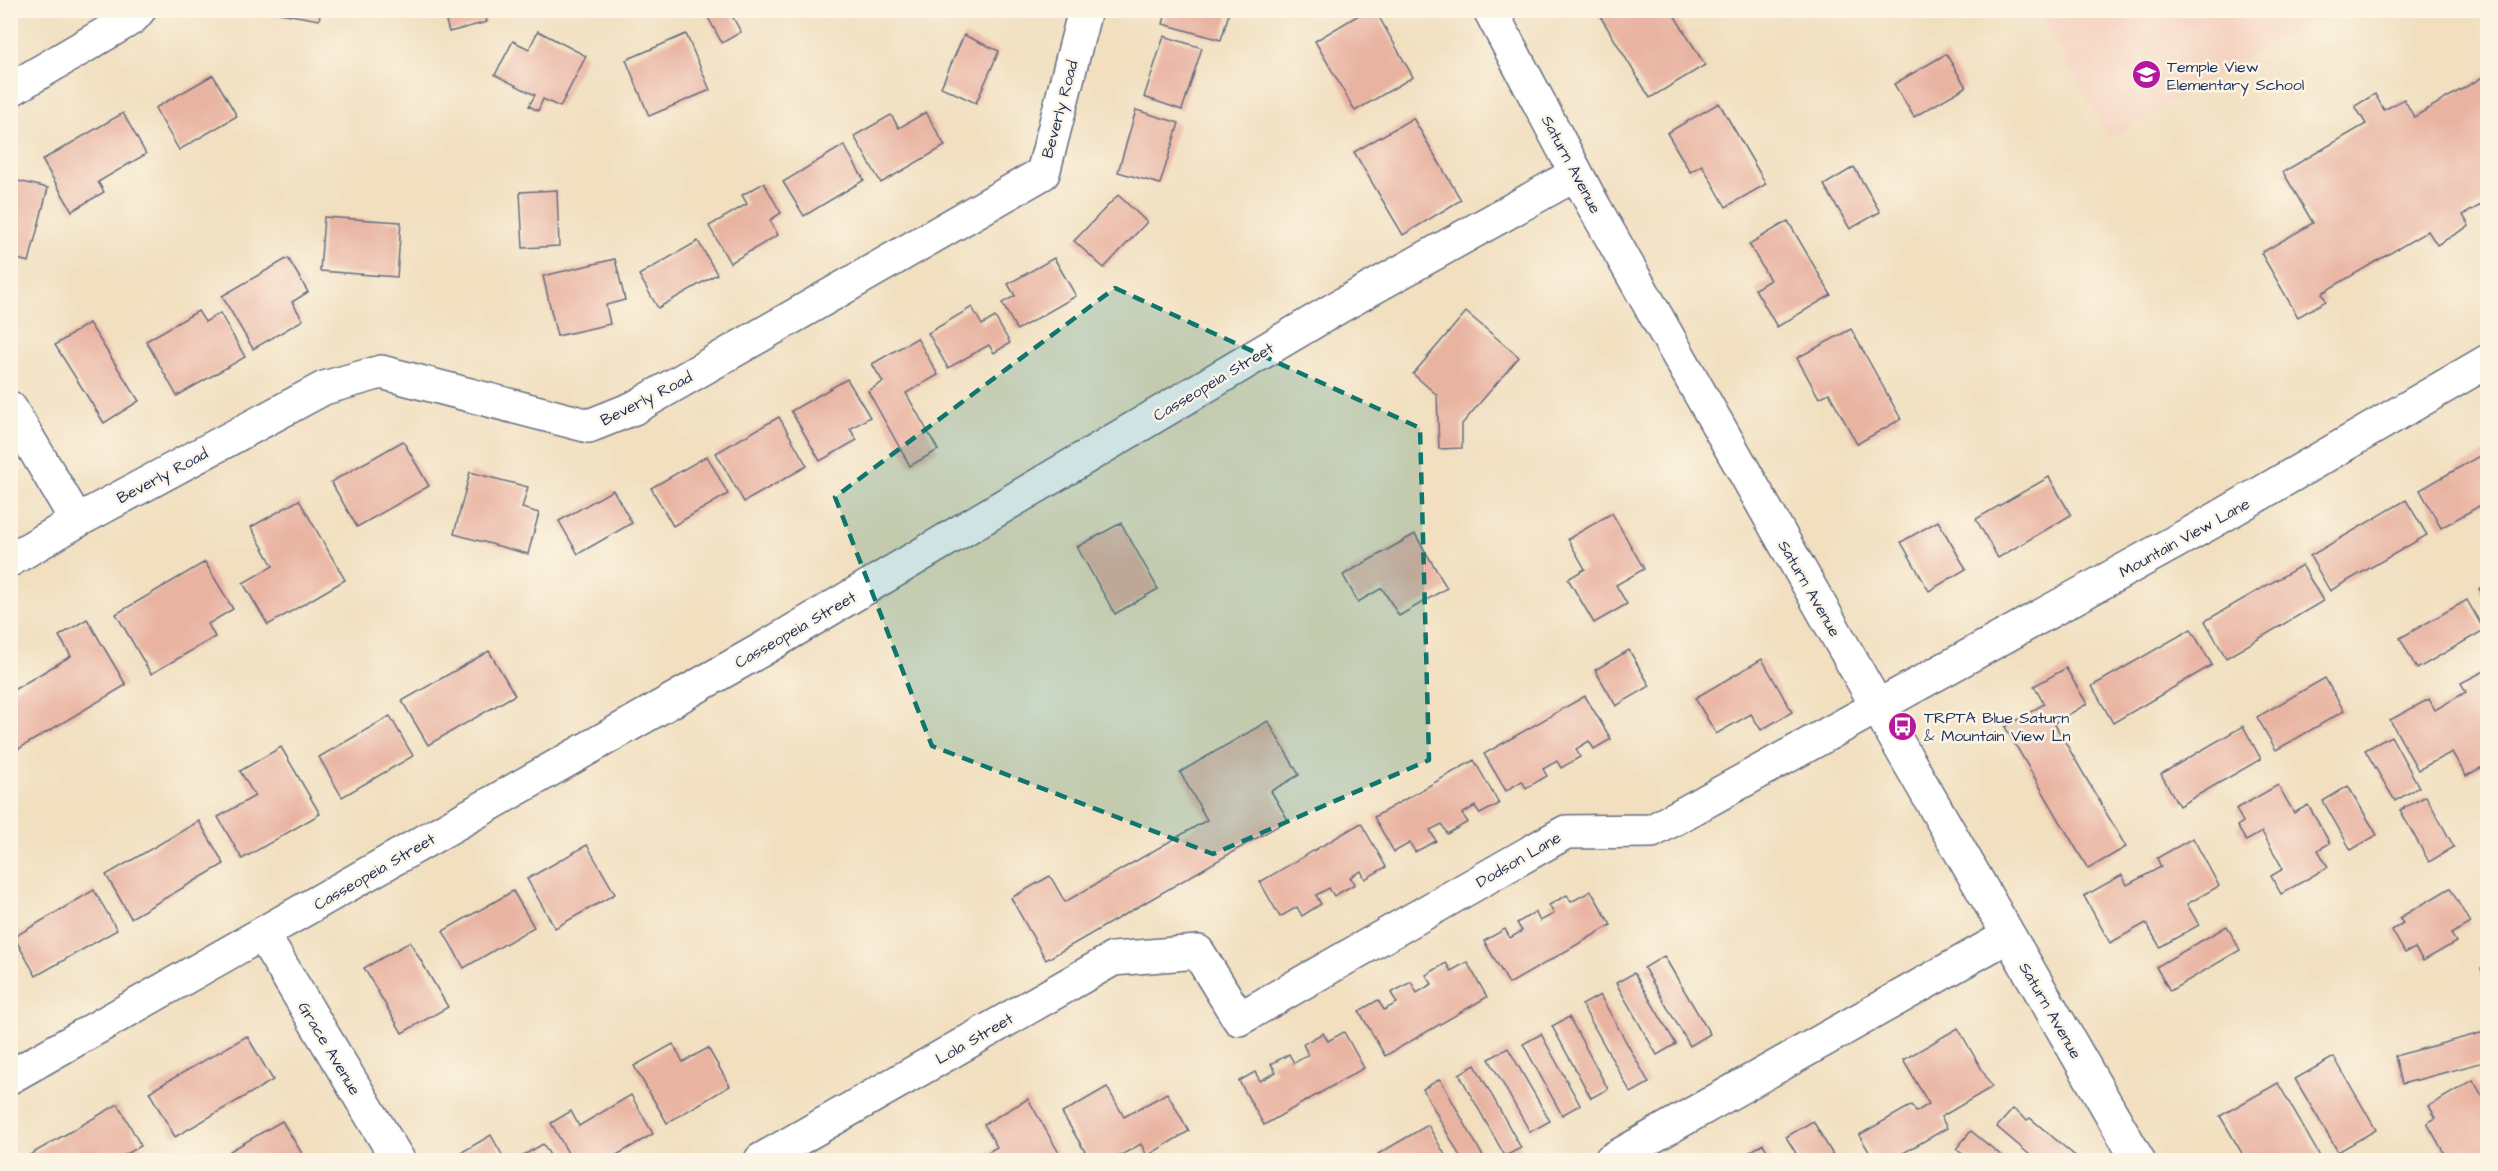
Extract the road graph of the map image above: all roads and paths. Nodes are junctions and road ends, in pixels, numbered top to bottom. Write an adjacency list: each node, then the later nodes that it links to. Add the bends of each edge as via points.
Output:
1 (139, 10): 4 (street, via 132,18)
2 (1085, 10): 8 (street, Beverly Road, via 1043,173 634,408 589,426 381,372 324,388)
3 (1490, 10): 5 (street, Saturn Avenue)
4 (10, 90)
5 (1576, 174): 10 (street, Saturn Avenue); 11 (street, Casseopeia Street, via 1340,306 761,650)
6 (2487, 361): 10 (street, Mountain View Lane)
7 (10, 408): 8 (street)
8 (77, 521): 9 (street, Beverly Road)
9 (10, 560)
10 (1878, 708): 12 (street, Saturn Avenue); 13 (street, Dodson Lane, via 1652,831 1566,831 1239,1019)
11 (263, 935): 14 (street, Casseopeia Street); 15 (street, Grace Avenue)
12 (2008, 936): 17 (street); 18 (street, Saturn Avenue)
13 (1198, 952): 16 (street, Lola Street, via 1113,959)
14 (10, 1077)
15 (398, 1161)
16 (761, 1161)
17 (1611, 1161)
18 (2138, 1161)

